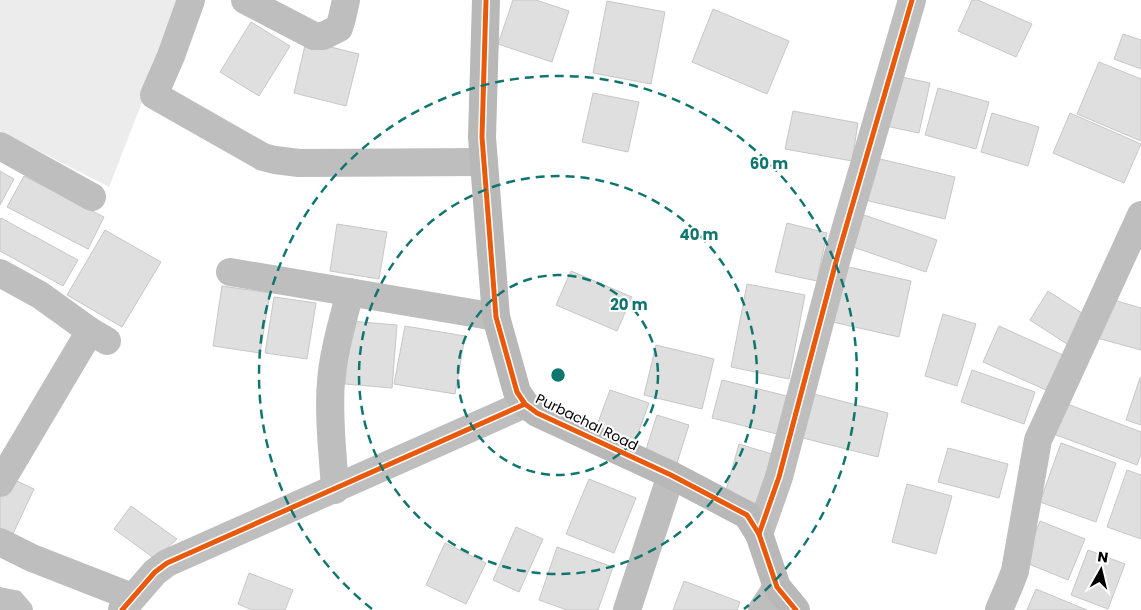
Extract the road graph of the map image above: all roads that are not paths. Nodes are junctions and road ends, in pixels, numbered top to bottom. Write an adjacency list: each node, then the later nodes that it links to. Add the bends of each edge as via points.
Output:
1 (191, 0): 7 (street, via 154,96 255,152 275,160 299,163)
2 (245, 0): 3 (street, via 314,36 323,36 339,28)
3 (346, 0)
4 (486, 0): 7 (street, Purbachal Road)
5 (912, 0): 18 (street, via 837,258 779,477)
6 (0, 146): 8 (street)
7 (484, 162): 13 (street, Purbachal Road)
8 (92, 197)
9 (1141, 215): 25 (street, via 1038,440 1015,571)
10 (230, 272): 12 (street)
11 (0, 273): 16 (street, via 40,295 98,336)
12 (350, 292): 13 (street); 17 (street, via 330,382)
13 (496, 317): 14 (street, Purbachal Road, via 517,392)
14 (526, 404): 15 (street, Purbachal Road, via 537,413); 17 (street)
15 (671, 475): 18 (street, Purbachal Road, via 747,515); 22 (street)
16 (0, 483)
17 (335, 490): 21 (street, via 168,563 155,572)
18 (759, 534): 20 (street, Purbachal Road)
19 (0, 542): 21 (street)
20 (777, 587): 23 (street); 24 (street, Purbachal Road)
21 (127, 604)
22 (627, 610)
23 (762, 610)
24 (796, 610)
25 (999, 610)

